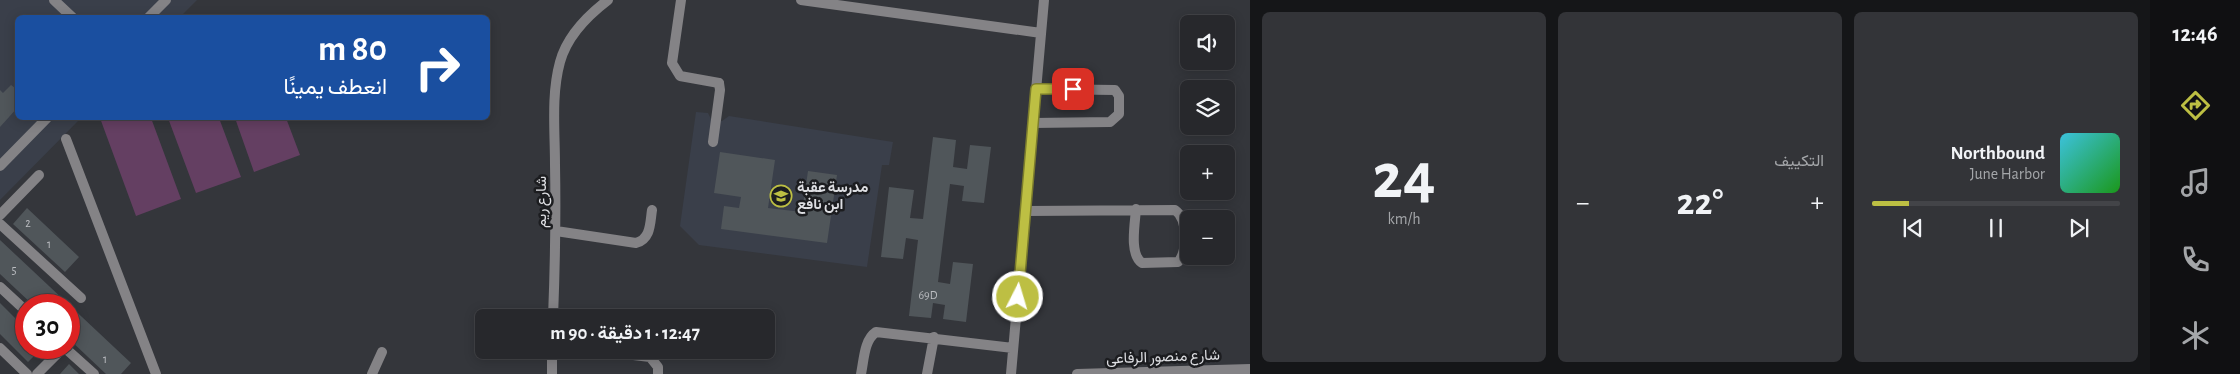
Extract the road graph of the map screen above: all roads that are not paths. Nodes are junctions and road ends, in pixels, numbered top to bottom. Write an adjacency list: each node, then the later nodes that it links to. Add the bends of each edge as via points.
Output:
1 (54, 0): 7 (street)
2 (166, 0): 8 (street)
3 (608, 0): 22 (street, شارع ريم, via 587,16 571,37 560,60 555,86)
4 (681, 0): 14 (street, via 673,68 680,76 719,83)
5 (801, 0): 9 (street)
6 (1044, 0): 9 (street)
7 (70, 15)
8 (151, 15)
9 (1041, 33): 10 (street)
10 (1036, 89): 12 (street); 12 (street, via 1114,90 1119,96 1119,114 1110,122)
11 (45, 120): 15 (street)
12 (1033, 123): 19 (street)
13 (66, 139): 40 (street)
14 (713, 142)
15 (0, 166)
16 (39, 175): 20 (street)
17 (1136, 209): 17 (street, via 1169,209 1181,214 1184,251 1178,262 1142,263 1138,260 1135,250); 19 (street)
18 (652, 210): 22 (street, via 648,235 636,243)
19 (1026, 211): 29 (street)
20 (0, 215)
21 (0, 224): 24 (street)
22 (556, 231): 26 (street, شارع ريم)
23 (0, 287): 25 (street)
24 (81, 298)
25 (15, 301)
26 (553, 309)
27 (934, 338): 29 (street); 44 (street, via 876,332 870,336); 45 (street)
28 (0, 348): 37 (street)
29 (1013, 348): 46 (street)
30 (382, 352): 41 (street)
31 (53, 359): 38 (street)
32 (77, 359): 39 (street)
33 (552, 359): 42 (street)
34 (652, 359): 43 (street)
35 (1250, 369): 36 (street, شارع منصور الرفاعى)
36 (1154, 373): 47 (street, شارع منصور الرفاعى)
37 (27, 374)
38 (37, 374)
39 (94, 374)
40 (156, 374)
41 (372, 374)
42 (552, 374)
43 (658, 374)
44 (861, 374)
45 (927, 374)
46 (1011, 374)
47 (1077, 374)

